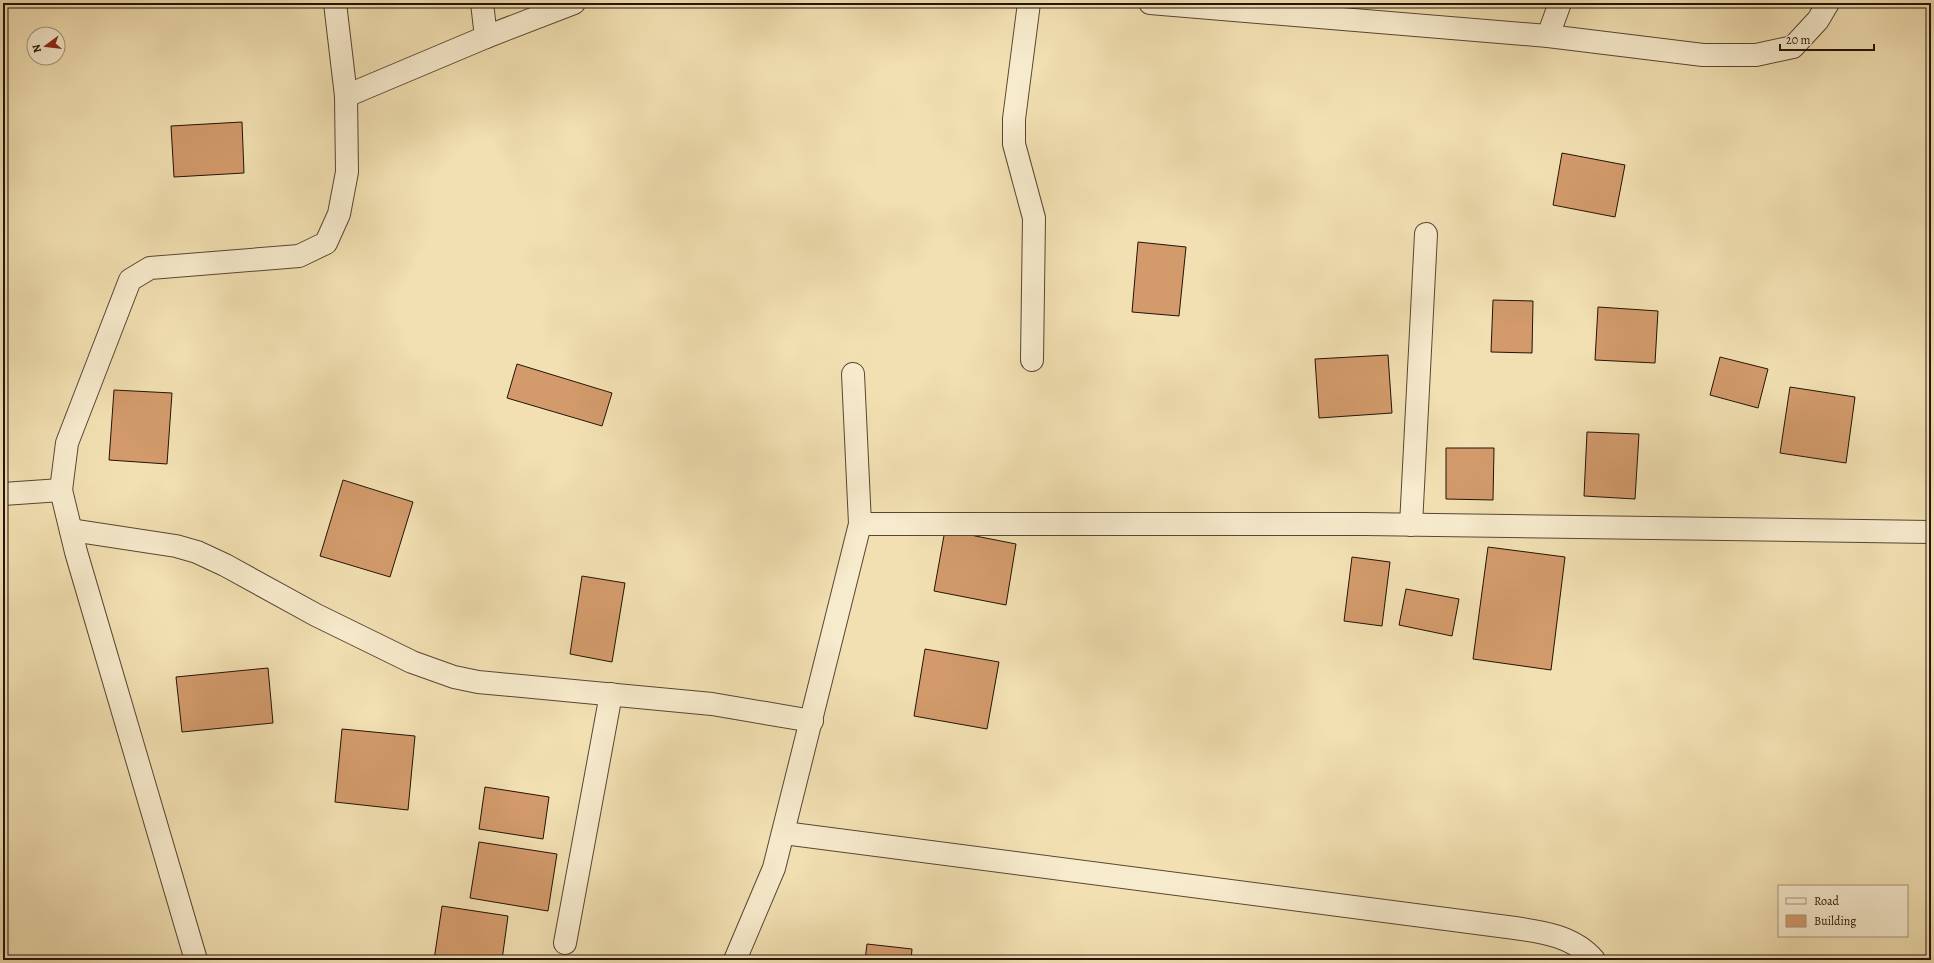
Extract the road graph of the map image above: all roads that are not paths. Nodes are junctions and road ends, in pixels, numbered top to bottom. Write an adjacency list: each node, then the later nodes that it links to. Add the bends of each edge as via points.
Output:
1 (335, 3): 11 (street)
2 (482, 3): 10 (street)
3 (574, 3): 10 (street)
4 (1029, 3): 13 (street, via 1014,119 1014,144 1034,218)
5 (1150, 3): 8 (street)
6 (1560, 3): 9 (street)
7 (1828, 3): 9 (street, via 1818,20 1793,47 1756,55 1703,55)
8 (1217, 6): 9 (street)
9 (1548, 36)
10 (486, 37): 11 (street)
11 (346, 96): 15 (street, via 347,172 340,214 326,243 299,256 150,268 130,280 67,443)
12 (1426, 234): 18 (street)
13 (1032, 360)
14 (853, 374): 17 (street)
15 (61, 490): 16 (street); 19 (street)
16 (3, 494)
17 (860, 524): 18 (street); 22 (street)
18 (1411, 525): 20 (street)
19 (71, 530): 21 (street, via 176,546 197,552 412,662 454,677 478,682); 25 (street)
20 (1931, 532)
21 (611, 694): 22 (street, via 712,704); 24 (street)
22 (812, 721): 23 (street)
23 (784, 833): 26 (street, via 774,868); 27 (street, via 1543,932 1570,941 1588,952)
24 (565, 943)
25 (196, 960)
26 (735, 960)
27 (1594, 960)

